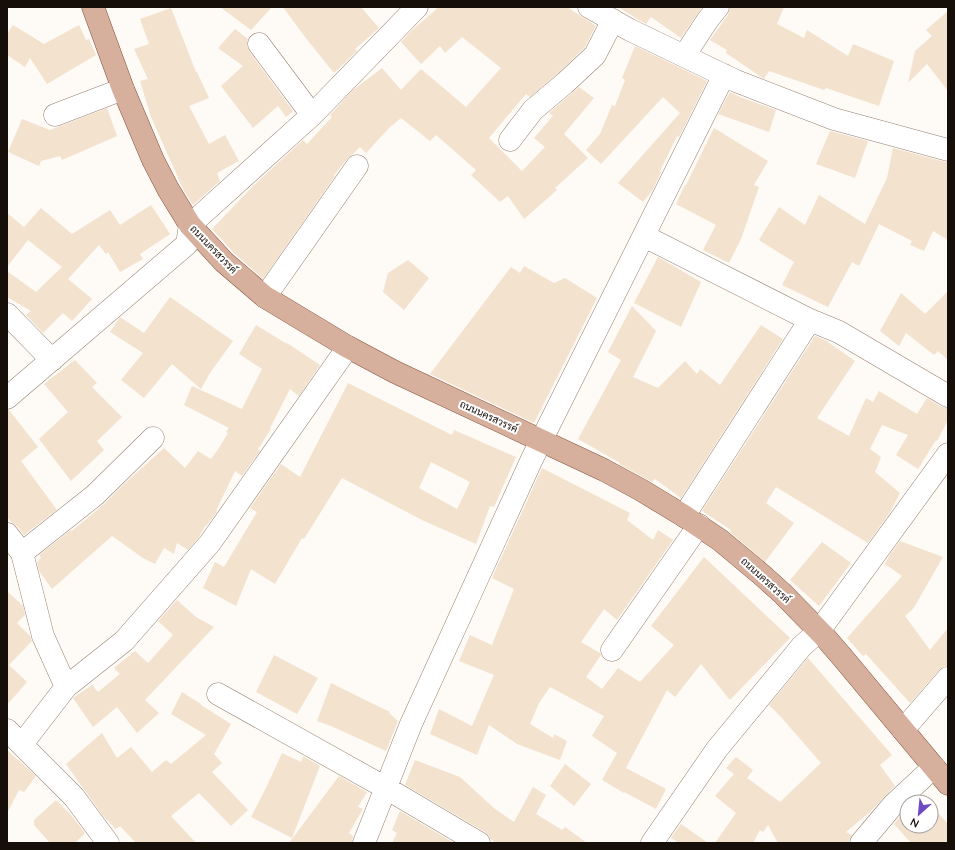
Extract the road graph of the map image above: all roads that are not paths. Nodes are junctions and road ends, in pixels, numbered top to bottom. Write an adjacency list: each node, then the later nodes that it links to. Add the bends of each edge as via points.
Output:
1 (93, 7): 9 (main road, ถนนนครสวรรค์)
2 (417, 7): 10 (street)
3 (589, 7): 5 (street)
4 (718, 7): 7 (street)
5 (613, 20): 7 (street); 12 (street, via 595,55 533,110)
6 (259, 44): 10 (street)
7 (684, 56): 8 (street)
8 (724, 75): 13 (street, via 834,119); 16 (street)
9 (123, 89): 11 (street); 15 (main road, ถนนนครสวรรค์, via 153,160)
10 (312, 114): 15 (street)
11 (55, 115)
12 (510, 140)
13 (948, 150)
14 (357, 166): 17 (street)
15 (190, 225): 17 (main road, ถนนนครสวรรค์, via 224,262); 21 (street, via 187,244)
16 (644, 236): 19 (street); 25 (street)
17 (265, 297): 20 (main road, ถนนนครสวรรค์)
18 (7, 314): 21 (street)
19 (810, 320): 22 (street, via 839,332); 27 (street)
20 (348, 347): 25 (main road, ถนนนครสวรรค์, via 395,372); 33 (street, via 210,543 124,641)
21 (52, 360): 23 (street)
22 (948, 396)
23 (7, 398)
24 (153, 438): 29 (street, via 95,495)
25 (542, 441): 27 (main road, ถนนนครสวรรค์, via 604,470); 39 (street, via 411,724)
26 (948, 454): 30 (street)
27 (691, 521): 30 (main road, ถนนนครสวรรค์, via 720,540 762,575); 31 (street)
28 (7, 534): 29 (street)
29 (22, 554): 33 (street, via 43,636)
30 (819, 631): 35 (main road, ถนนนครสวรรค์); 43 (street, via 802,646 717,749)
31 (612, 650)
32 (948, 678): 35 (street)
33 (66, 687): 36 (street)
34 (218, 694): 39 (street)
35 (903, 730): 37 (main road, ถนนนครสวรรค์)
36 (14, 737): 40 (street, via 74,797)
37 (934, 767): 38 (main road, ถนนนครสวรรค์); 44 (street, via 893,805)
38 (948, 784)
39 (386, 788): 41 (street); 42 (street)
40 (108, 843)
41 (364, 843)
42 (479, 843)
43 (652, 843)
44 (861, 843)

